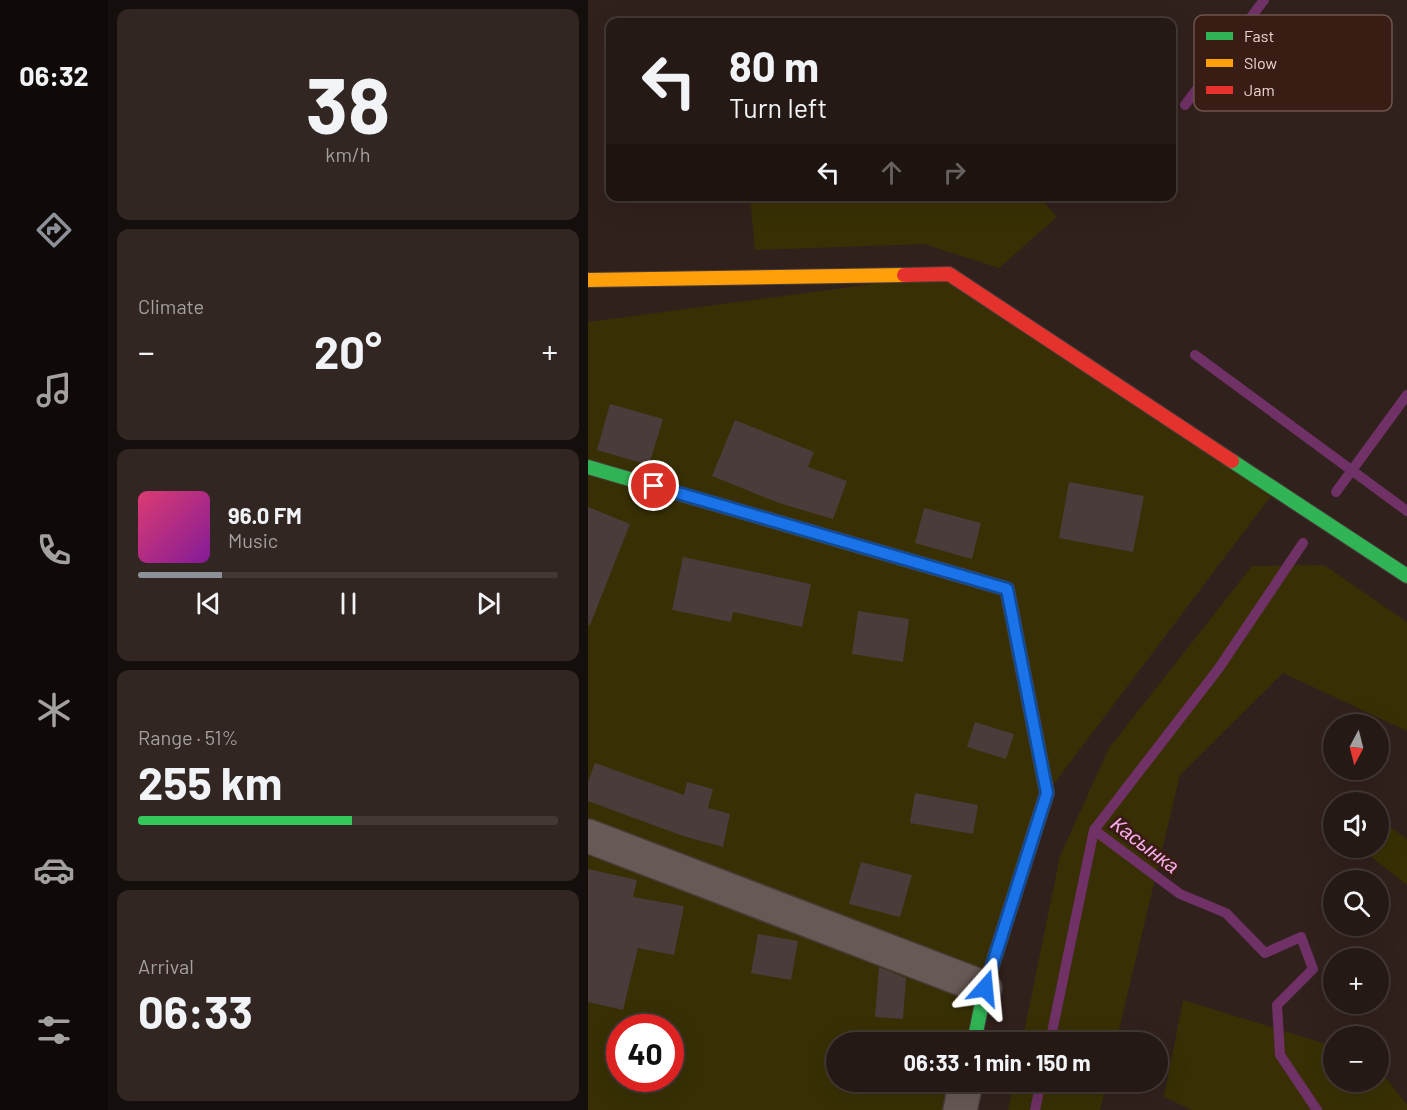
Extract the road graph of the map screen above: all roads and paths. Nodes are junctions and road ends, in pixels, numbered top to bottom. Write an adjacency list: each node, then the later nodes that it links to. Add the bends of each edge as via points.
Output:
1 (588, 280): 3 (street, via 948,274)
2 (588, 467): 5 (street, via 1007,589 1047,793)
3 (1407, 576)
4 (588, 836): 5 (street)
5 (985, 988): 6 (street)
6 (976, 1032)
7 (964, 1092): 8 (street)
8 (960, 1110)

